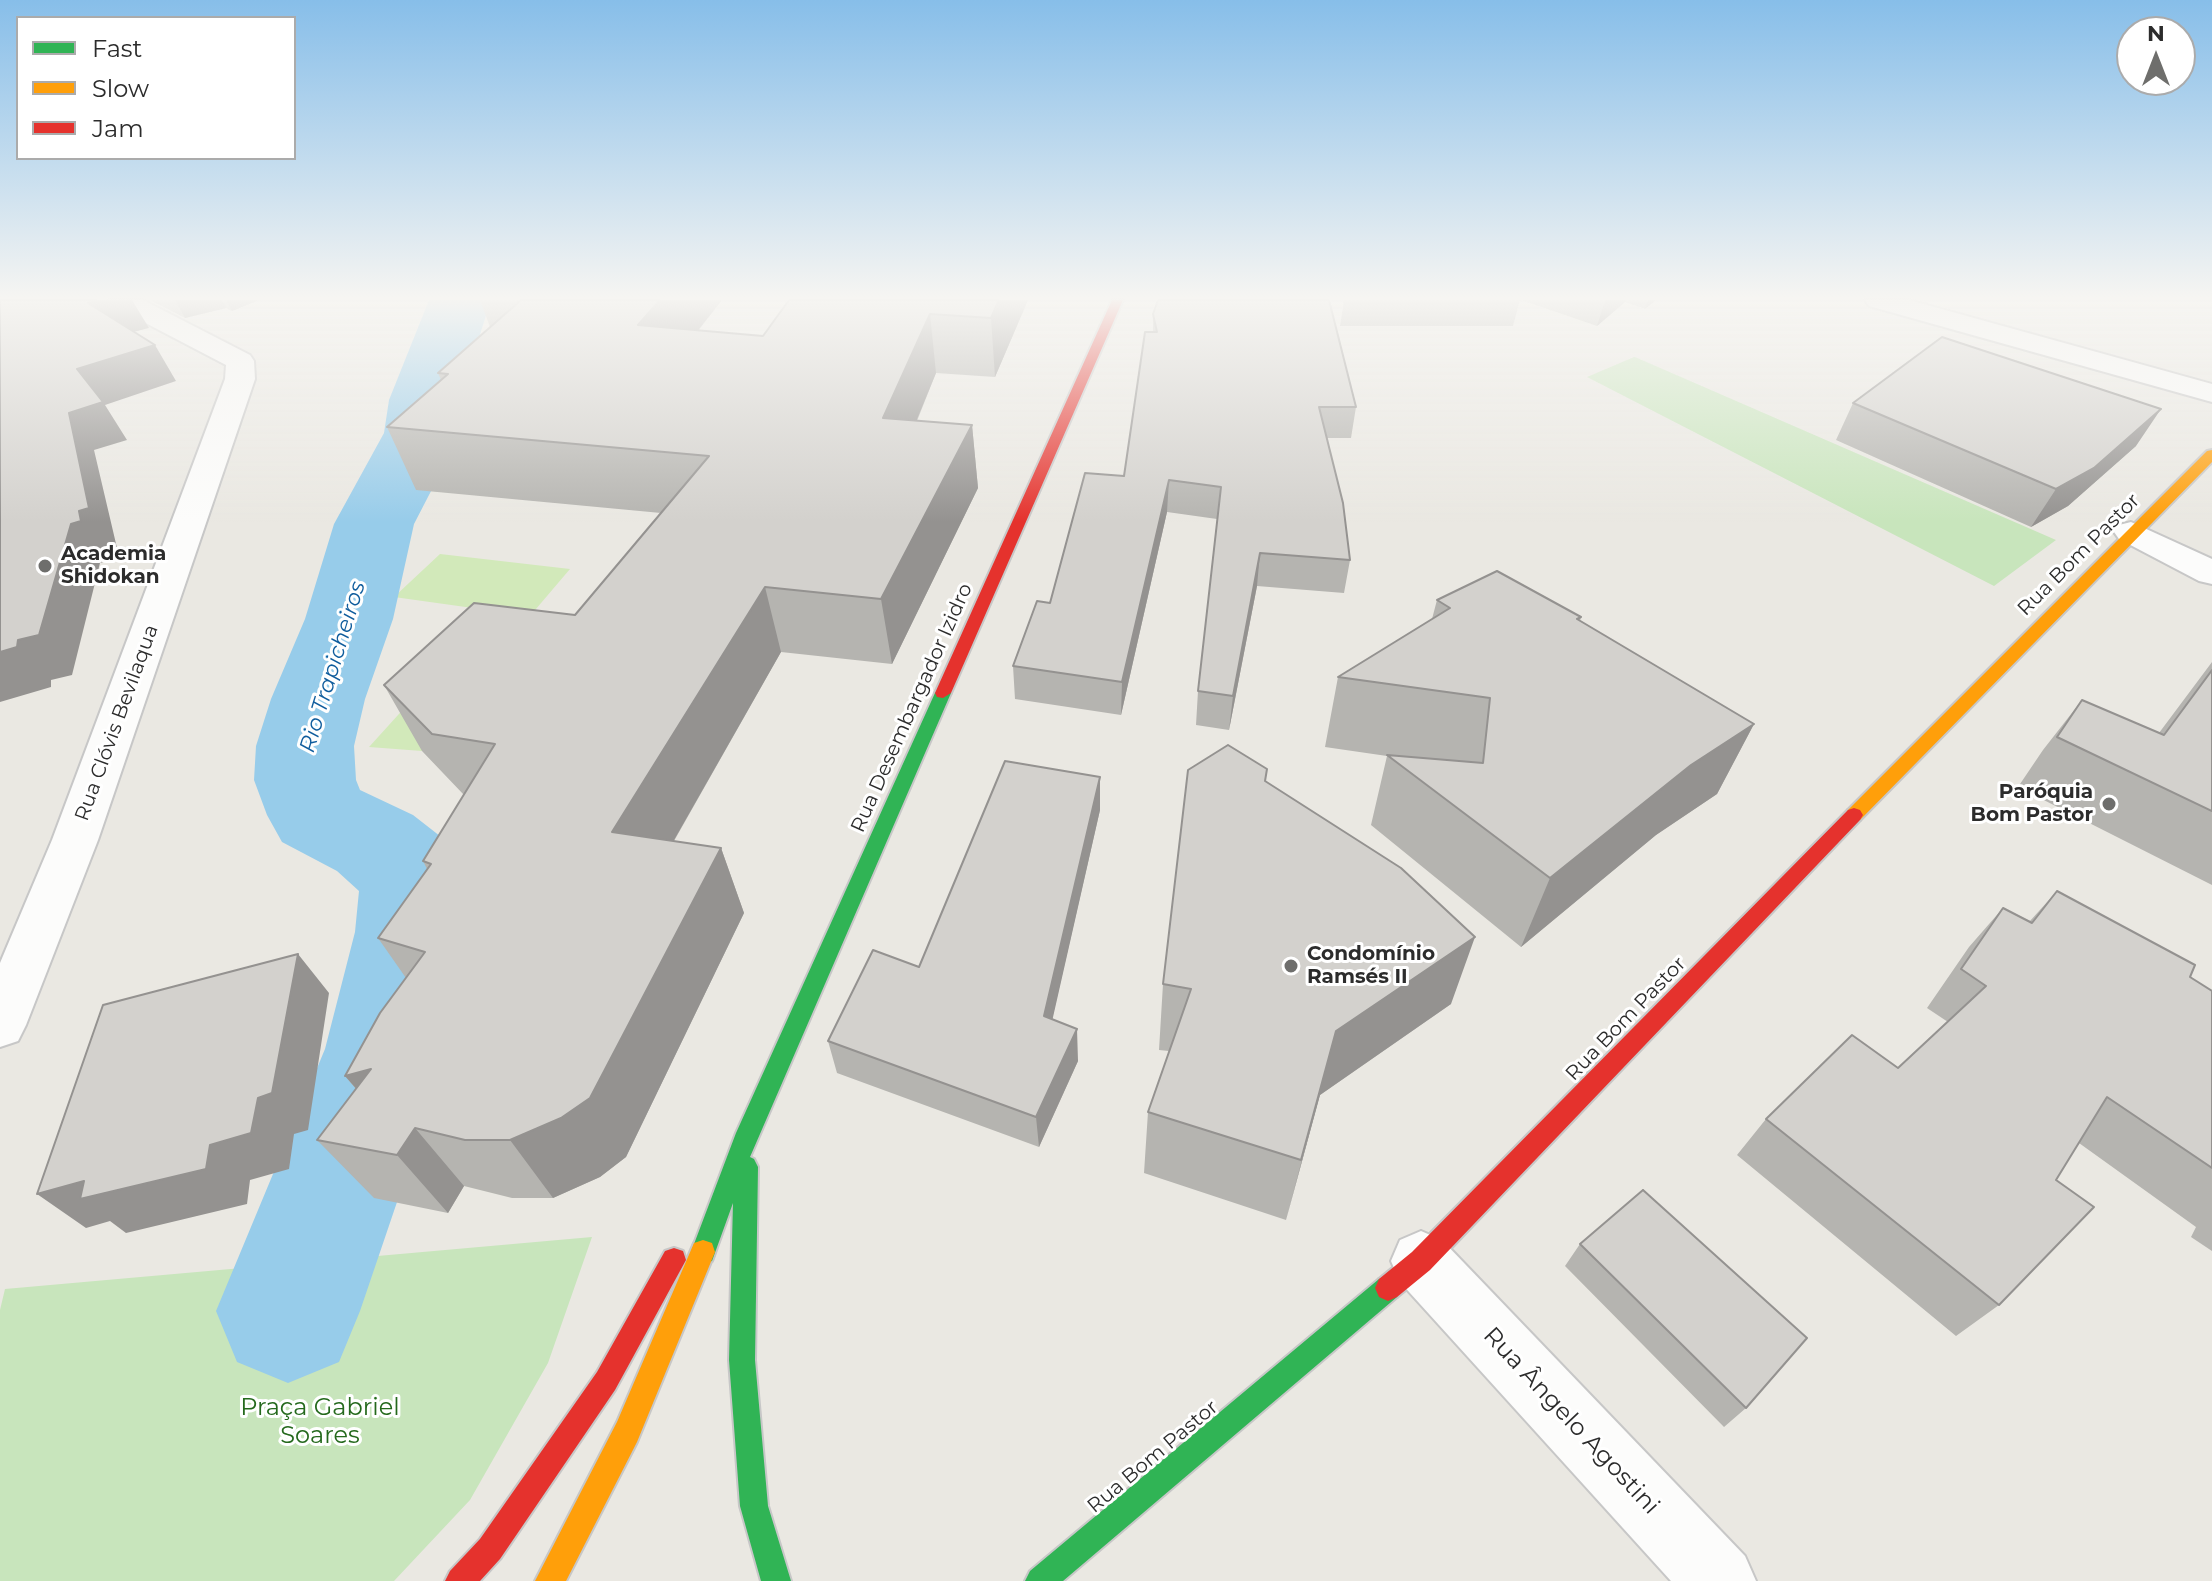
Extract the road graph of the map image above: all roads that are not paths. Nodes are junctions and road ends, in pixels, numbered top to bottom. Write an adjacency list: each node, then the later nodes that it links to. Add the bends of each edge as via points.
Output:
1 (240, 374): 8 (street, Rua Clóvis Bevilaqua, via 75,840)
2 (1085, 374): 9 (street, Rua Desembargador Izidro)
3 (2143, 374): 4 (street)
4 (2212, 393)
5 (2210, 460): 6 (street, Rua Bom Pastor)
6 (2131, 532): 7 (street); 10 (street, Rua Bom Pastor)
7 (2212, 573)
8 (0, 1025)
9 (747, 1133): 11 (street, Rua Desembargador Izidro, via 606,1381 490,1549); 12 (street, Rua Desembargador Izidro, via 627,1432); 13 (street, via 742,1360 754,1506)
10 (1421, 1261): 14 (street, Rua Bom Pastor); 15 (street, Rua Ângelo Agostini)
11 (460, 1581)
12 (550, 1581)
13 (776, 1581)
14 (1040, 1581)
15 (1720, 1581)

